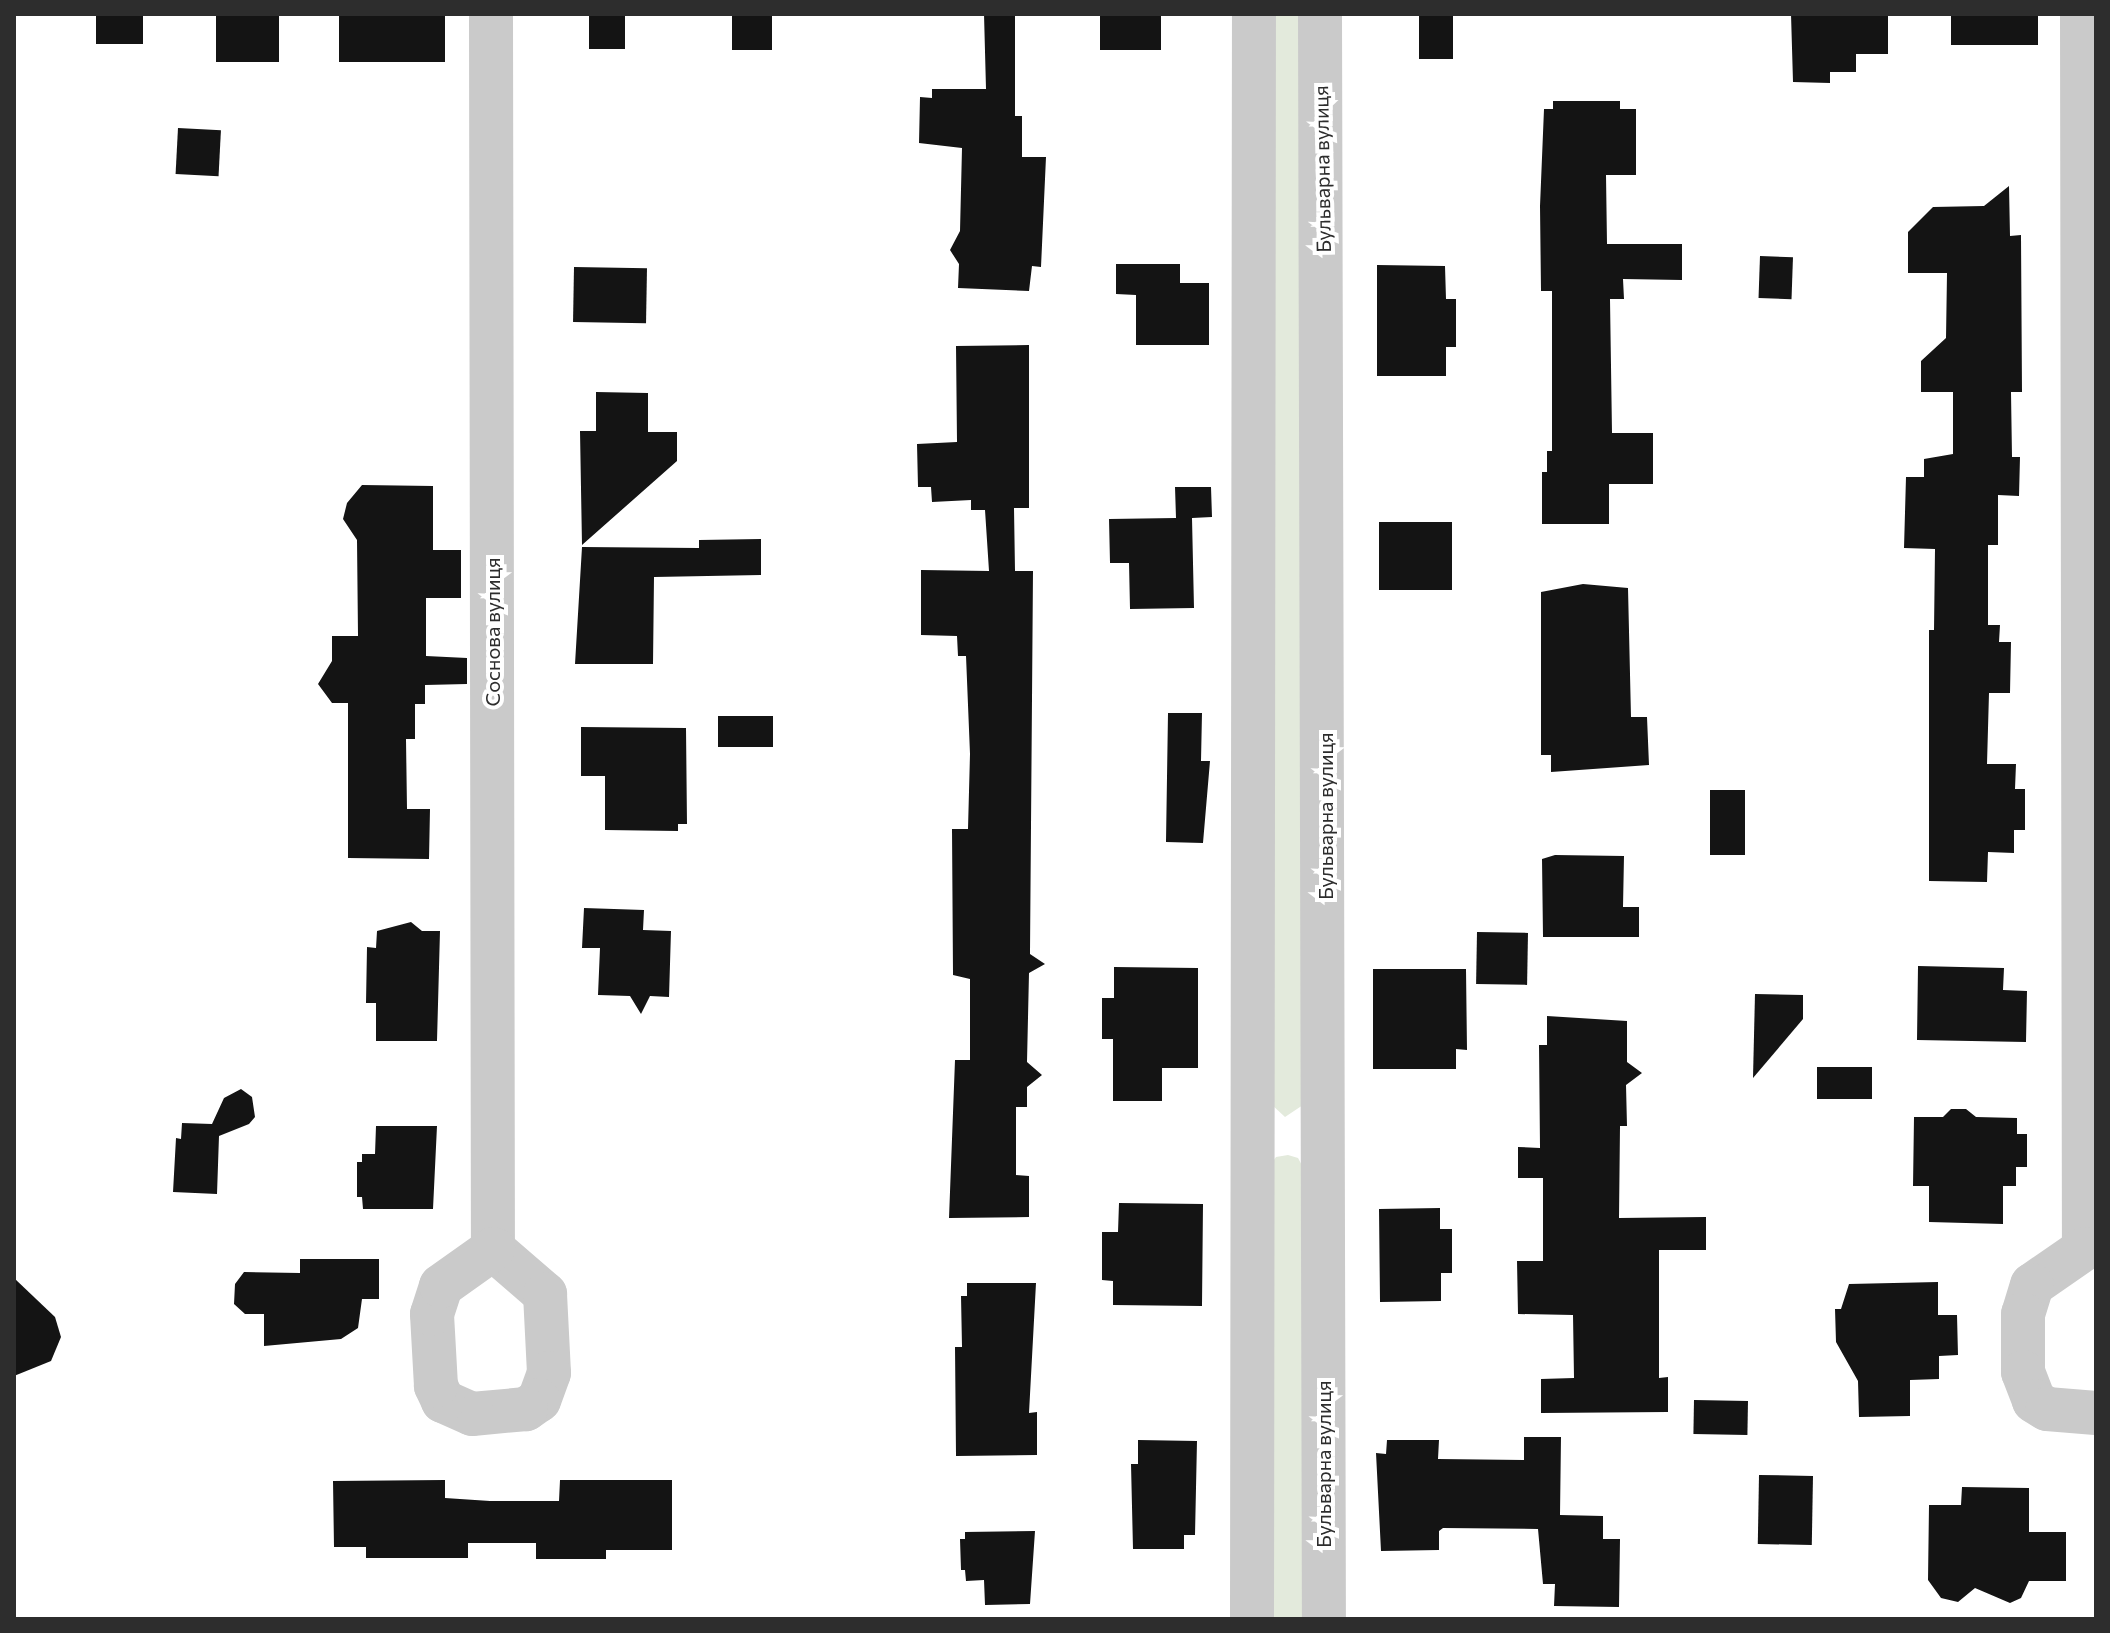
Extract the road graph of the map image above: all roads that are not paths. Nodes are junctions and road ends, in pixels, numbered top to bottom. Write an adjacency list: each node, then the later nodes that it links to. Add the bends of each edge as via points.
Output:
1 (491, 14): 7 (street, Соснова вулиця)
2 (1254, 14): 6 (street)
3 (1320, 14): 5 (street, Бульварна вулиця)
4 (2082, 14): 8 (street)
5 (1323, 1138): 6 (street); 11 (street, Бульварна вулиця)
6 (1253, 1140): 10 (street)
7 (493, 1249)
8 (2090, 1254): 9 (street, via 2032,1285 2023,1314 2023,1372 2034,1401 2047,1409)
9 (2096, 1413)
10 (1252, 1619)
11 (1324, 1619)

